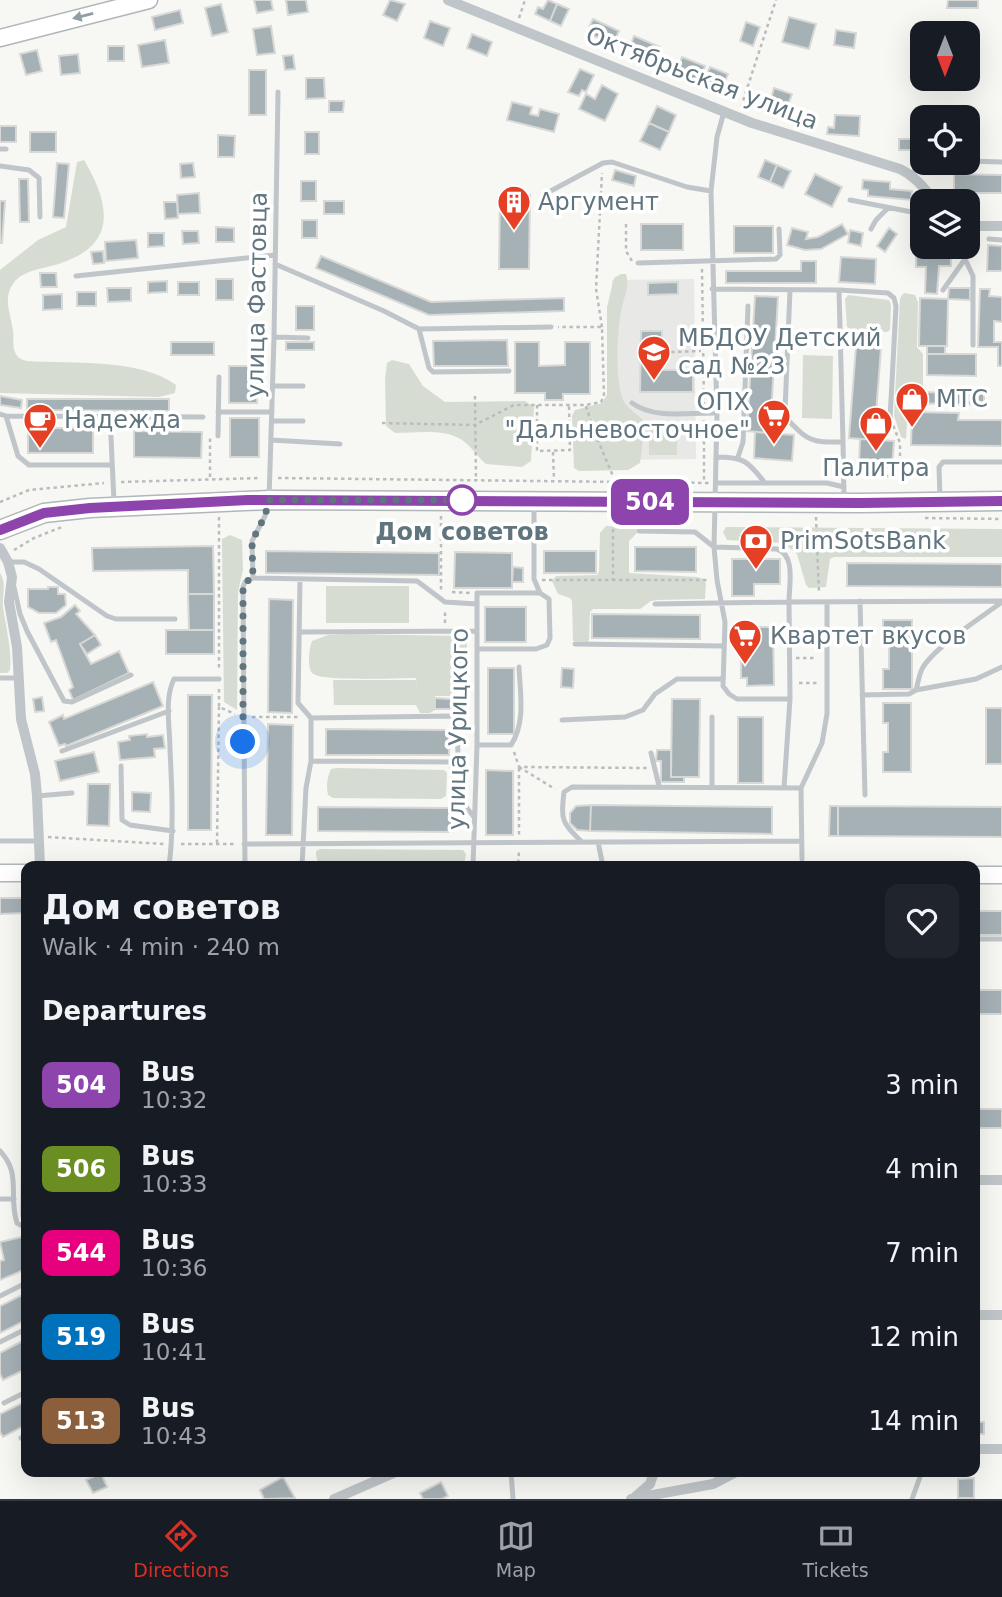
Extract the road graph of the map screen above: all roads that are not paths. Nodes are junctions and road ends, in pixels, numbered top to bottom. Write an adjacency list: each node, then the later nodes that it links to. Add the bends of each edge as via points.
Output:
1 (149, 0): 3 (main road, one-way to 3)
2 (448, 0): 5 (street, Октябрьская улица)
3 (0, 38)
4 (278, 92): 23 (lane, улица Фастовца)
5 (724, 112): 9 (street, Октябрьская улица); 11 (lane)
6 (980, 161): 7 (lane)
7 (1002, 162)
8 (0, 166): 16 (lane, via 29,170 39,178)
9 (909, 173): 10 (street, Октябрьская улица)
10 (926, 189)
11 (711, 191): 12 (lane, via 603,163); 25 (lane)
12 (545, 194)
13 (850, 200): 14 (lane)
14 (888, 208): 15 (lane); 20 (lane)
15 (910, 212)
16 (40, 218)
17 (980, 226): 18 (street)
18 (1002, 226)
19 (779, 229): 25 (lane, via 776,259)
20 (871, 229)
21 (989, 239): 22 (lane)
22 (1002, 240)
23 (275, 255): 27 (lane, улица Фастовца); 28 (lane)
24 (965, 259): 32 (lane); 38 (lane, via 973,276)
25 (713, 262): 26 (lane); 29 (lane)
26 (638, 263)
27 (275, 264): 35 (lane); 36 (lane, улица Фастовца)
28 (76, 275)
29 (712, 289): 30 (lane); 46 (lane)
30 (790, 290): 31 (lane); 55 (lane, via 786,416 812,441)
31 (839, 290): 50 (lane, via 888,293 894,298); 55 (lane)
32 (943, 290)
33 (748, 306): 58 (lane, via 743,442)
34 (551, 327): 35 (lane)
35 (419, 330): 39 (lane, via 433,372)
36 (274, 337): 37 (lane); 41 (lane, улица Фастовца)
37 (308, 338)
38 (973, 345)
39 (509, 371)
40 (219, 377): 44 (lane)
41 (273, 386): 42 (lane); 45 (lane, улица Фастовца)
42 (303, 386)
43 (632, 404): 46 (lane, via 643,412)
44 (218, 412): 45 (lane); 53 (lane)
45 (272, 412): 51 (lane, улица Фастовца)
46 (717, 414): 57 (lane)
47 (3, 415): 48 (lane); 60 (lane, via 18,456 29,465)
48 (110, 416): 49 (lane); 60 (lane)
49 (204, 416)
50 (890, 419)
51 (272, 421): 52 (lane); 54 (lane, улица Фастовца)
52 (303, 421)
53 (218, 436)
54 (271, 440): 56 (lane); 64 (lane, улица Фастовца)
55 (843, 442): 63 (lane)
56 (340, 443)
57 (716, 457): 58 (lane); 61 (lane)
58 (738, 457): 62 (lane)
59 (1002, 462): 68 (lane, via 943,462 939,467)
60 (112, 465): 69 (lane)
61 (716, 483): 62 (lane); 67 (lane)
62 (765, 483): 63 (lane, via 827,483)
63 (844, 495): 67 (main road); 68 (main road)
64 (269, 500): 65 (main road); 69 (main road); 75 (lane, улица Фастовца, via 252,541)
65 (534, 501): 67 (main road); 77 (lane, via 534,579)
66 (1002, 501): 68 (main road)
67 (716, 502): 72 (lane)
68 (940, 502)
69 (114, 505): 70 (main road, via 44,513)
70 (1, 527)
71 (639, 531): 72 (lane, via 695,532)
72 (714, 547): 80 (lane, via 784,551 789,559); 84 (lane)
73 (4, 555): 74 (street); 85 (lane, via 39,569 107,617)
74 (12, 577): 93 (lane, via 27,631 64,702); 95 (street, via 9,602)
75 (253, 578): 76 (lane); 125 (lane, via 243,587)
76 (300, 579): 82 (lane, via 417,581 445,602); 87 (lane)
77 (540, 593): 82 (lane, улица Урицкого, via 477,593); 90 (lane, via 549,600 547,645)
78 (860, 601): 79 (lane); 81 (lane); 99 (lane)
79 (1002, 601): 98 (lane, via 930,659)
80 (789, 602): 81 (lane); 84 (lane); 100 (lane)
81 (823, 602): 114 (lane, via 828,658 825,730)
82 (477, 604): 86 (lane, улица Урицкого)
83 (655, 604): 84 (lane)
84 (721, 604): 89 (lane)
85 (175, 618)
86 (477, 631): 87 (lane); 90 (lane, улица Урицкого)
87 (300, 632): 103 (lane, via 298,703)
88 (575, 644): 89 (lane)
89 (724, 646): 97 (lane)
90 (477, 649): 105 (lane, улица Урицкого)
91 (519, 667): 105 (lane, via 520,726 512,745)
92 (1002, 667): 98 (lane, via 976,679)
93 (131, 675)
94 (0, 678): 95 (lane)
95 (19, 678): 117 (street, via 21,719)
96 (219, 679): 101 (lane, via 174,679)
97 (723, 679): 100 (lane, via 729,694 737,699); 104 (lane, via 677,679 655,694 643,710 625,717)
98 (916, 690): 99 (lane)
99 (862, 695): 116 (lane)
100 (790, 699): 113 (lane)
101 (169, 711): 106 (lane); 119 (lane)
102 (712, 717): 112 (lane)
103 (311, 718): 108 (lane); 109 (lane, via 452,716 457,721 458,757)
104 (562, 720)
105 (477, 745): 118 (lane, улица Урицкого)
106 (62, 751)
107 (651, 753): 111 (lane)
108 (311, 761): 109 (lane); 127 (lane)
109 (451, 762): 118 (lane, via 452,780)
110 (121, 766): 119 (lane, via 122,820)
111 (659, 786): 112 (lane); 123 (lane, via 572,786 564,792 561,816)
112 (712, 788): 113 (lane)
113 (784, 788): 114 (lane)
114 (801, 788): 122 (lane)
115 (72, 793): 117 (lane)
116 (865, 795)
117 (37, 796): 120 (street)
118 (474, 817): 126 (lane, улица Урицкого)
119 (173, 831): 130 (lane)
120 (40, 839): 121 (lane); 129 (street)
121 (0, 841)
122 (802, 841): 124 (lane); 128 (lane)
123 (582, 842): 124 (lane); 126 (lane)
124 (598, 842): 134 (lane)
125 (244, 844): 127 (lane); 131 (lane)
126 (474, 844): 127 (lane); 133 (lane, улица Урицкого)
127 (303, 845): 132 (lane)
128 (802, 859)
129 (40, 861)
130 (170, 861)
131 (244, 861)
132 (302, 861)
133 (473, 861)
134 (602, 861)
135 (0, 873): 136 (main road)
136 (21, 873)
137 (1002, 874): 138 (main road)
138 (980, 875)
139 (980, 939): 140 (lane)
140 (1002, 939)
141 (0, 1151): 145 (lane, via 13,1171)
142 (980, 1180): 143 (street)
143 (1002, 1180)
144 (0, 1199): 145 (lane)
145 (14, 1199): 146 (lane)
146 (21, 1225)
147 (21, 1286): 148 (lane)
148 (0, 1296)
149 (980, 1315): 150 (street)
150 (1002, 1315)
151 (21, 1332): 152 (lane)
152 (0, 1342)
153 (21, 1395): 154 (lane)
154 (4, 1404)
155 (980, 1449): 156 (street)
156 (1002, 1449)
157 (382, 1477): 163 (street)
158 (511, 1477): 164 (lane)
159 (652, 1477): 162 (street)
160 (726, 1477): 162 (street)
161 (920, 1477): 165 (lane)
162 (632, 1498)
163 (334, 1499)
164 (513, 1499)
165 (912, 1499)

